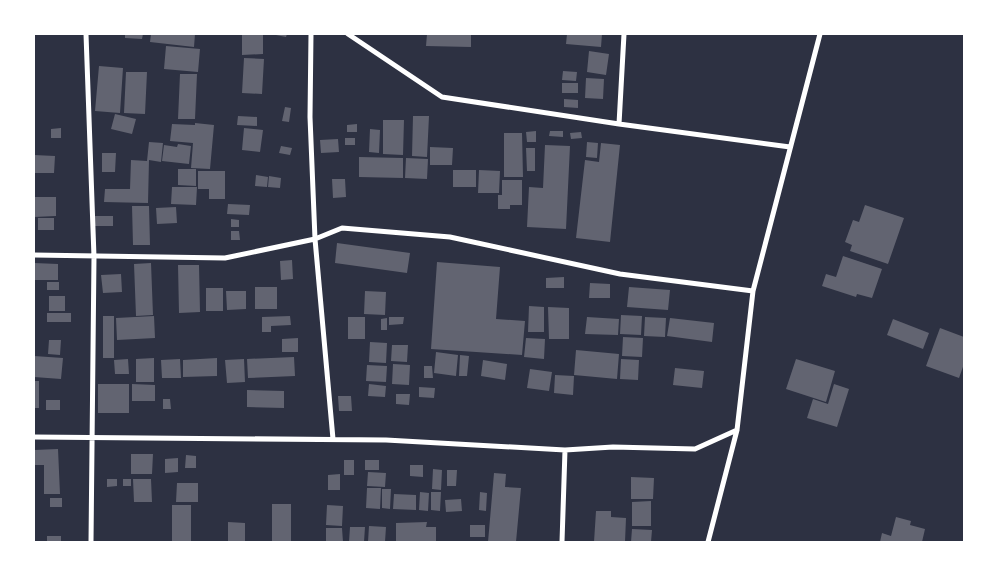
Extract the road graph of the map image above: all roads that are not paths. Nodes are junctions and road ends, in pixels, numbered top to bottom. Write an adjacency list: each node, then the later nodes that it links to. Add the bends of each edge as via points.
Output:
1 (86, 34): 10 (street)
2 (311, 34): 8 (street, via 310,117)
3 (348, 34): 6 (street, via 442,97)
4 (624, 34): 6 (street)
5 (820, 34): 7 (street)
6 (619, 124): 7 (street)
7 (790, 147): 11 (street)
8 (315, 239): 10 (street, via 225,258); 11 (street, via 342,228 450,237 620,274); 15 (street)
9 (34, 256): 10 (street)
10 (94, 256): 13 (street)
11 (753, 291): 12 (street)
12 (737, 430): 16 (street, via 695,449 613,447); 19 (street)
13 (94, 436): 14 (street); 15 (street); 17 (street)
14 (34, 437)
15 (333, 439): 16 (street)
16 (565, 450): 18 (street)
17 (91, 542)
18 (562, 542)
19 (708, 542)

